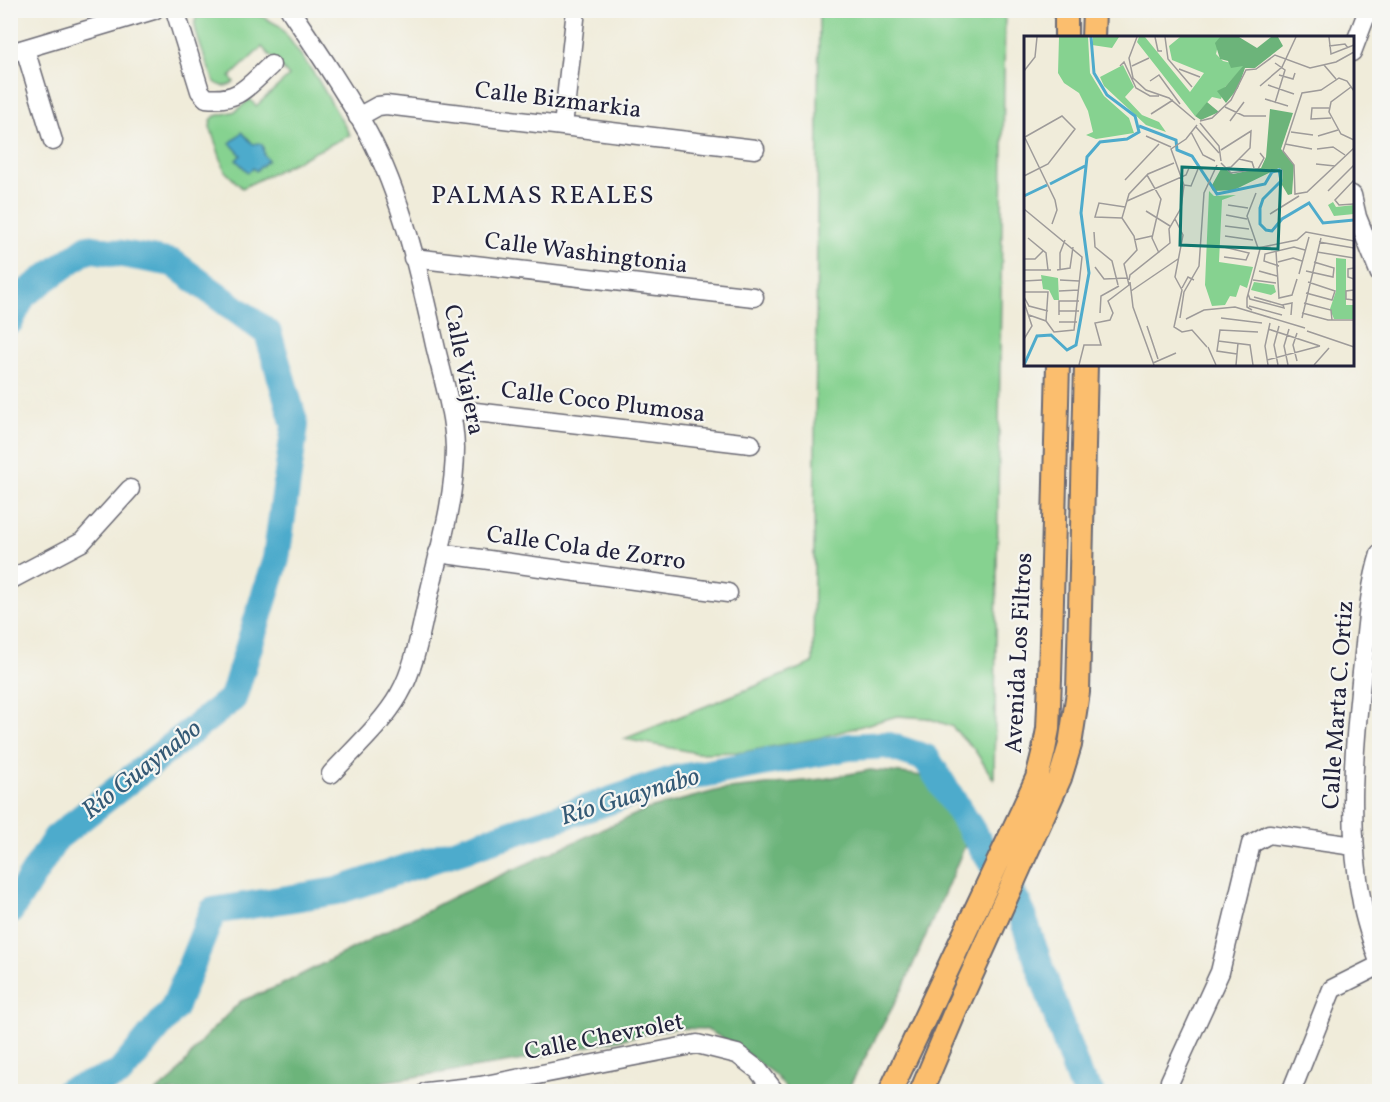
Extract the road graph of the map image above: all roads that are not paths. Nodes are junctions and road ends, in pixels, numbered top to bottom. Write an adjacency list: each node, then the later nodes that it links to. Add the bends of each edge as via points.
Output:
1 (154, 10): 11 (street)
2 (175, 10): 12 (street, via 200,91 206,98 237,95)
3 (290, 10): 13 (street, Calle Viajera)
4 (576, 10): 14 (street)
5 (1066, 10): 8 (main road)
6 (1094, 10): 9 (main road)
7 (1368, 10): 10 (street)
8 (1066, 36)
9 (1093, 36)
10 (1354, 49)
11 (18, 51): 15 (street)
12 (271, 65)
13 (358, 117): 14 (street, Calle Bizmarkia, via 386,105); 18 (street, Calle Viajera, via 388,180)
14 (563, 126): 16 (street, Calle Bizmarkia)
15 (53, 141)
16 (754, 149)
17 (1354, 200): 19 (street)
18 (413, 258): 20 (street, Calle Washingtonia); 23 (street, Calle Viajera)
19 (1380, 274)
20 (754, 297)
21 (1058, 366): 37 (main road, Avenida Los Filtros, via 1048,729 1041,763)
22 (1086, 366): 38 (main road, via 1078,692 1070,744 1060,778)
23 (450, 409): 24 (street, Calle Coco Plumosa); 26 (street, Calle Viajera, via 455,447 453,476)
24 (751, 444)
25 (130, 489): 28 (street, via 82,542)
26 (438, 554): 29 (street, Calle Cola de Zorro); 30 (street, Calle Viajera, via 403,687 388,710)
27 (1380, 554): 31 (street, Calle Marta C. Ortiz, via 1372,586 1354,754)
28 (10, 580)
29 (728, 593)
30 (331, 774)
31 (1354, 846): 32 (street, Calle Marta C. Ortiz, via 1363,909); 33 (street, via 1269,834 1251,844 1220,972)
32 (1379, 965): 39 (street, via 1332,989)
33 (1170, 1082)
34 (479, 1089): 35 (street, Calle Chevrolet); 36 (street, Calle Chevrolet, via 697,1044 737,1054 758,1070)
35 (426, 1092)
36 (775, 1092)
37 (890, 1092)
38 (921, 1092)
39 (1291, 1092)

